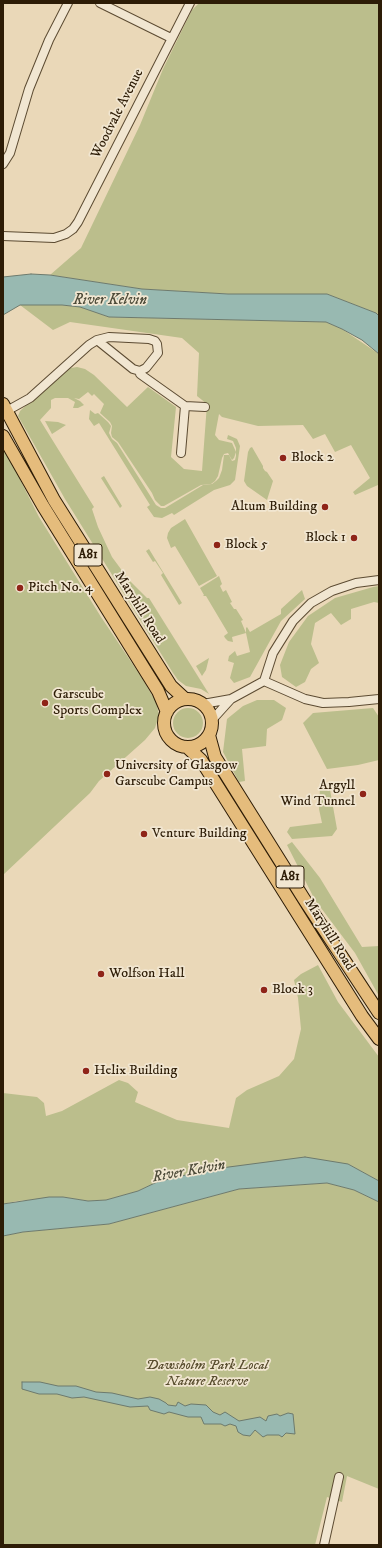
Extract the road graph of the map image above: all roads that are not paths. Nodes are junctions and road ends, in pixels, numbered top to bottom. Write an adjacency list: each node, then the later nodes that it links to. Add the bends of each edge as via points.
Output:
1 (68, 3): 5 (street, via 49,40 29,89 10,153)
2 (100, 3): 4 (street)
3 (190, 3): 4 (street, Woodvale Avenue)
4 (171, 38): 6 (street, Woodvale Avenue, via 73,229 54,238)
5 (3, 164)
6 (3, 236)
7 (97, 340): 8 (street, via 132,370); 8 (street, via 109,336 155,341 158,344 158,354); 11 (street, via 30,398)
8 (140, 371): 9 (street, via 140,374)
9 (186, 406): 10 (street); 13 (street)
10 (205, 407)
11 (4, 410): 16 (main road, Maryhill Road / A81, via 54,500 170,686)
12 (3, 436): 20 (main road, Maryhill Road / A81, via 43,506 158,691)
13 (181, 452)
14 (379, 580): 15 (street, via 356,583 332,591 310,603 294,621 273,653)
15 (264, 681): 17 (street); 18 (street, via 305,699 323,703)
16 (185, 699): 19 (main road, A81); 20 (main road, via 171,706)
17 (231, 699): 19 (street); 21 (street)
18 (379, 699)
19 (203, 704): 21 (main road, via 208,708)
20 (167, 712): 23 (main road, A81, via 164,723 167,734 175,743)
21 (212, 720): 22 (main road, A81)
22 (209, 735): 23 (main road, via 203,742); 24 (main road, Maryhill Road / A81, via 215,757)
23 (188, 747): 25 (main road, Maryhill Road / A81, via 201,760)
24 (379, 1014)
25 (379, 1039)
26 (339, 1477): 27 (street)
27 (324, 1545)

